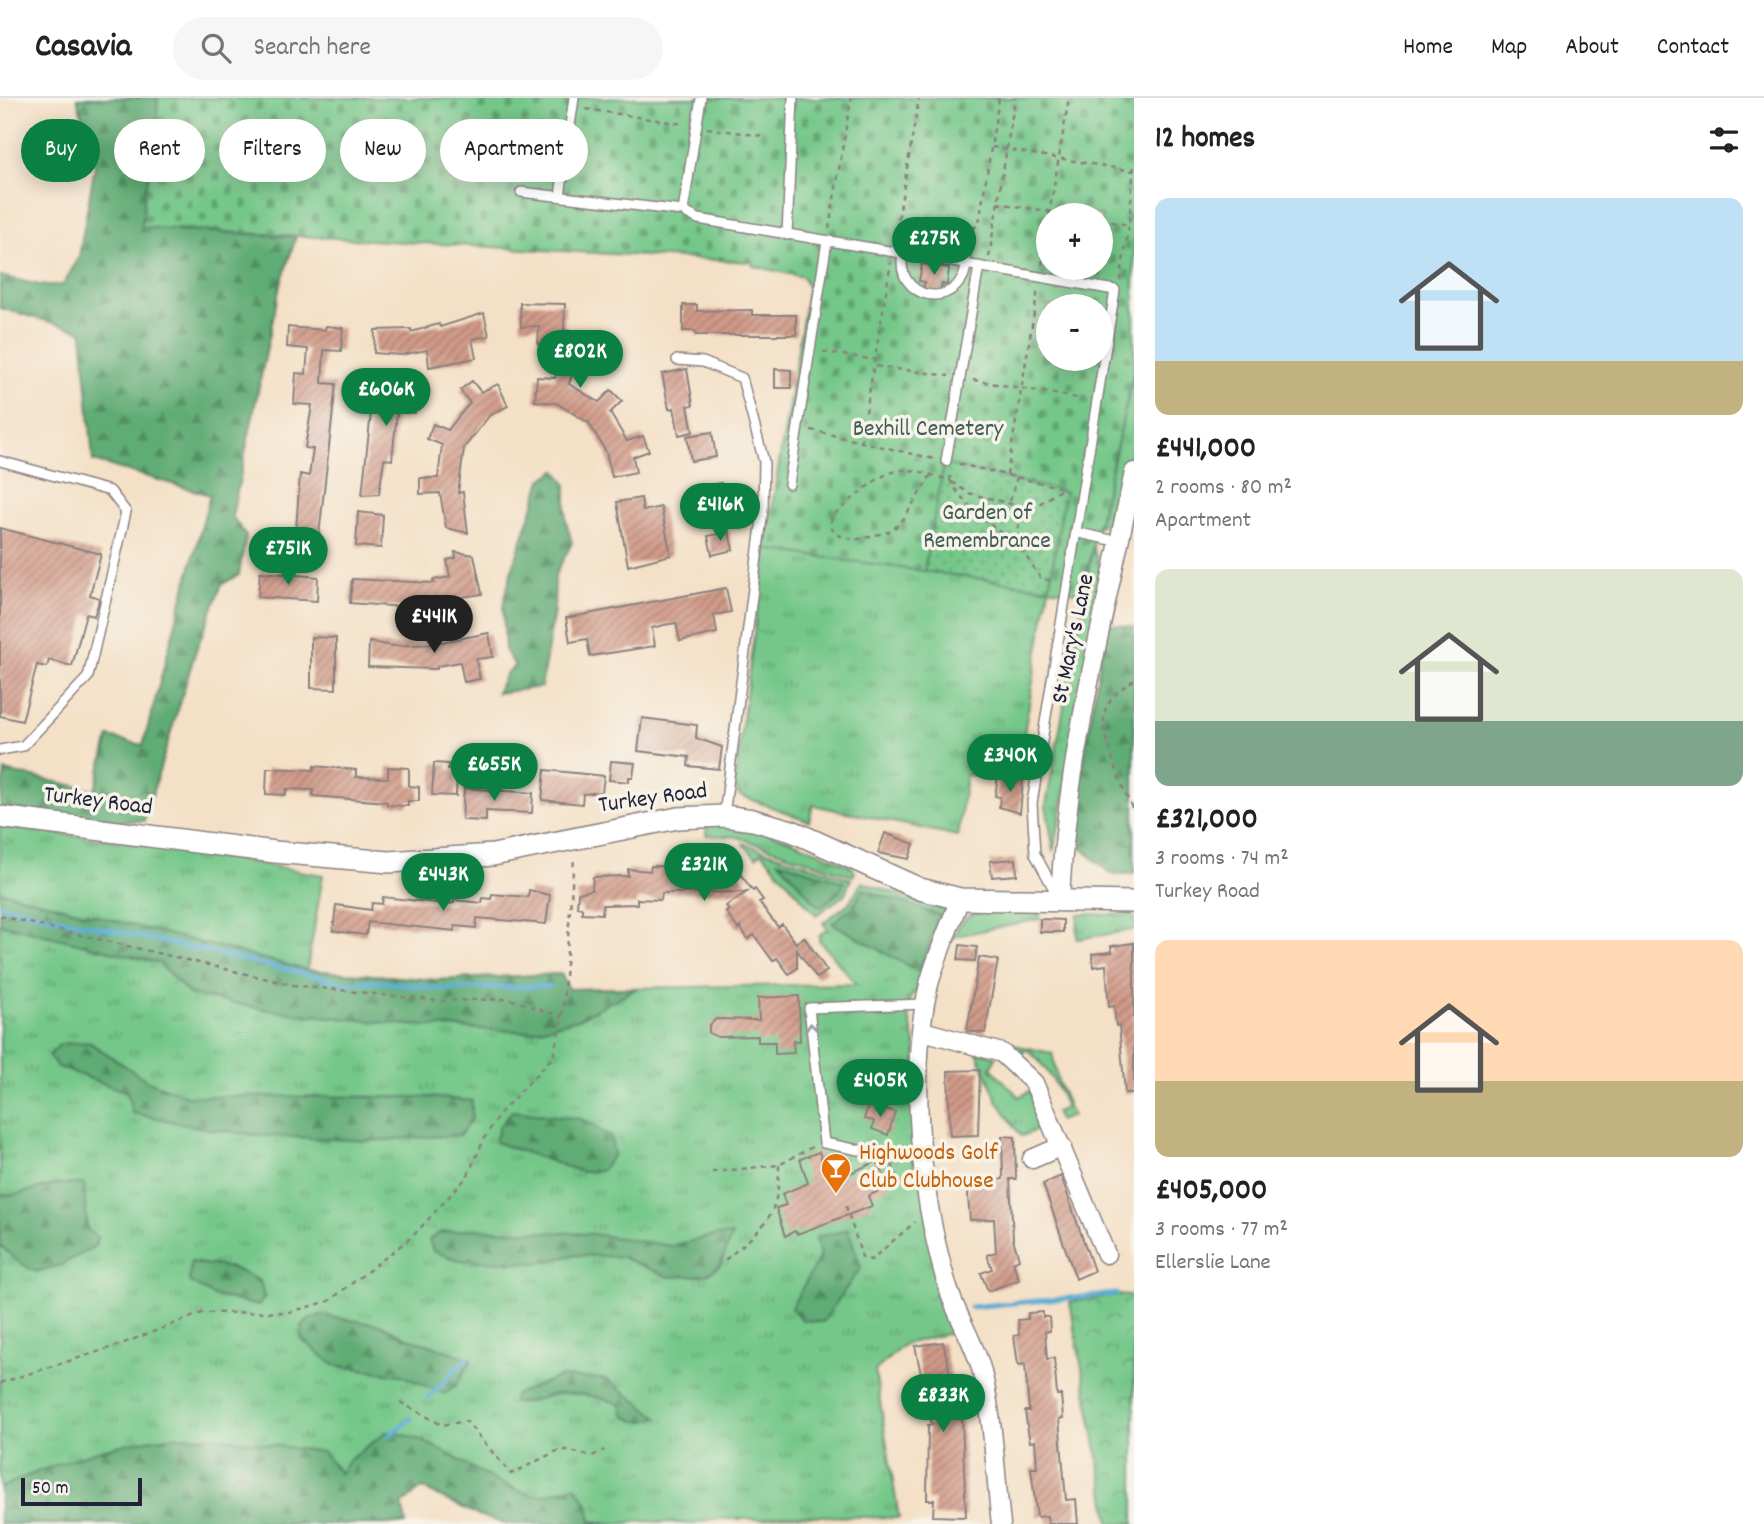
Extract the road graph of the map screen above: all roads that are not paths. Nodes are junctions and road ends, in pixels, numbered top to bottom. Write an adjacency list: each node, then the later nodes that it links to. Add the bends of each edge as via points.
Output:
1 (701, 98): 6 (lane)
2 (793, 98): 7 (lane)
3 (573, 103): 5 (lane)
4 (521, 192): 5 (lane)
5 (560, 195): 6 (lane)
6 (683, 211): 7 (lane, via 698,219)
7 (787, 235): 8 (lane)
8 (827, 241): 9 (lane); 18 (lane)
9 (898, 252): 10 (lane); 12 (lane, via 917,236 940,232 959,244); 12 (lane, via 906,280 928,295 953,289)
10 (932, 258)
11 (942, 260): 12 (lane)
12 (966, 264): 13 (lane)
13 (984, 267): 16 (lane); 19 (lane, via 1115,290)
14 (677, 360): 22 (lane, via 703,362 743,378 764,462 760,535)
15 (0, 461): 21 (lane, via 110,491 126,512 88,677 23,746)
16 (946, 461)
17 (1134, 472): 20 (street, St Mary's Lane)
18 (789, 485)
19 (1075, 532): 20 (lane); 25 (lane, via 1032,815 1035,854)
20 (1127, 543): 25 (street, St Mary's Lane, via 1079,737 1062,846)
21 (0, 750)
22 (724, 816): 23 (street, Turkey Road, via 678,818 493,855 389,862); 24 (street, Turkey Road, via 792,831 920,889)
23 (0, 817)
24 (960, 899): 25 (street, Turkey Road); 27 (street)
25 (1060, 901): 26 (street, Turkey Road)
26 (1134, 902)
27 (925, 1004): 28 (street); 30 (lane, one-way to 27, via 824,1143 809,1009)
28 (922, 1031): 29 (street, via 985,1046 1020,1067 1034,1083); 30 (street)
29 (1062, 1146): 31 (street); 32 (street)
30 (922, 1153): 33 (street, via 949,1291 984,1381)
31 (1032, 1159)
32 (1106, 1254)
33 (1001, 1524)

